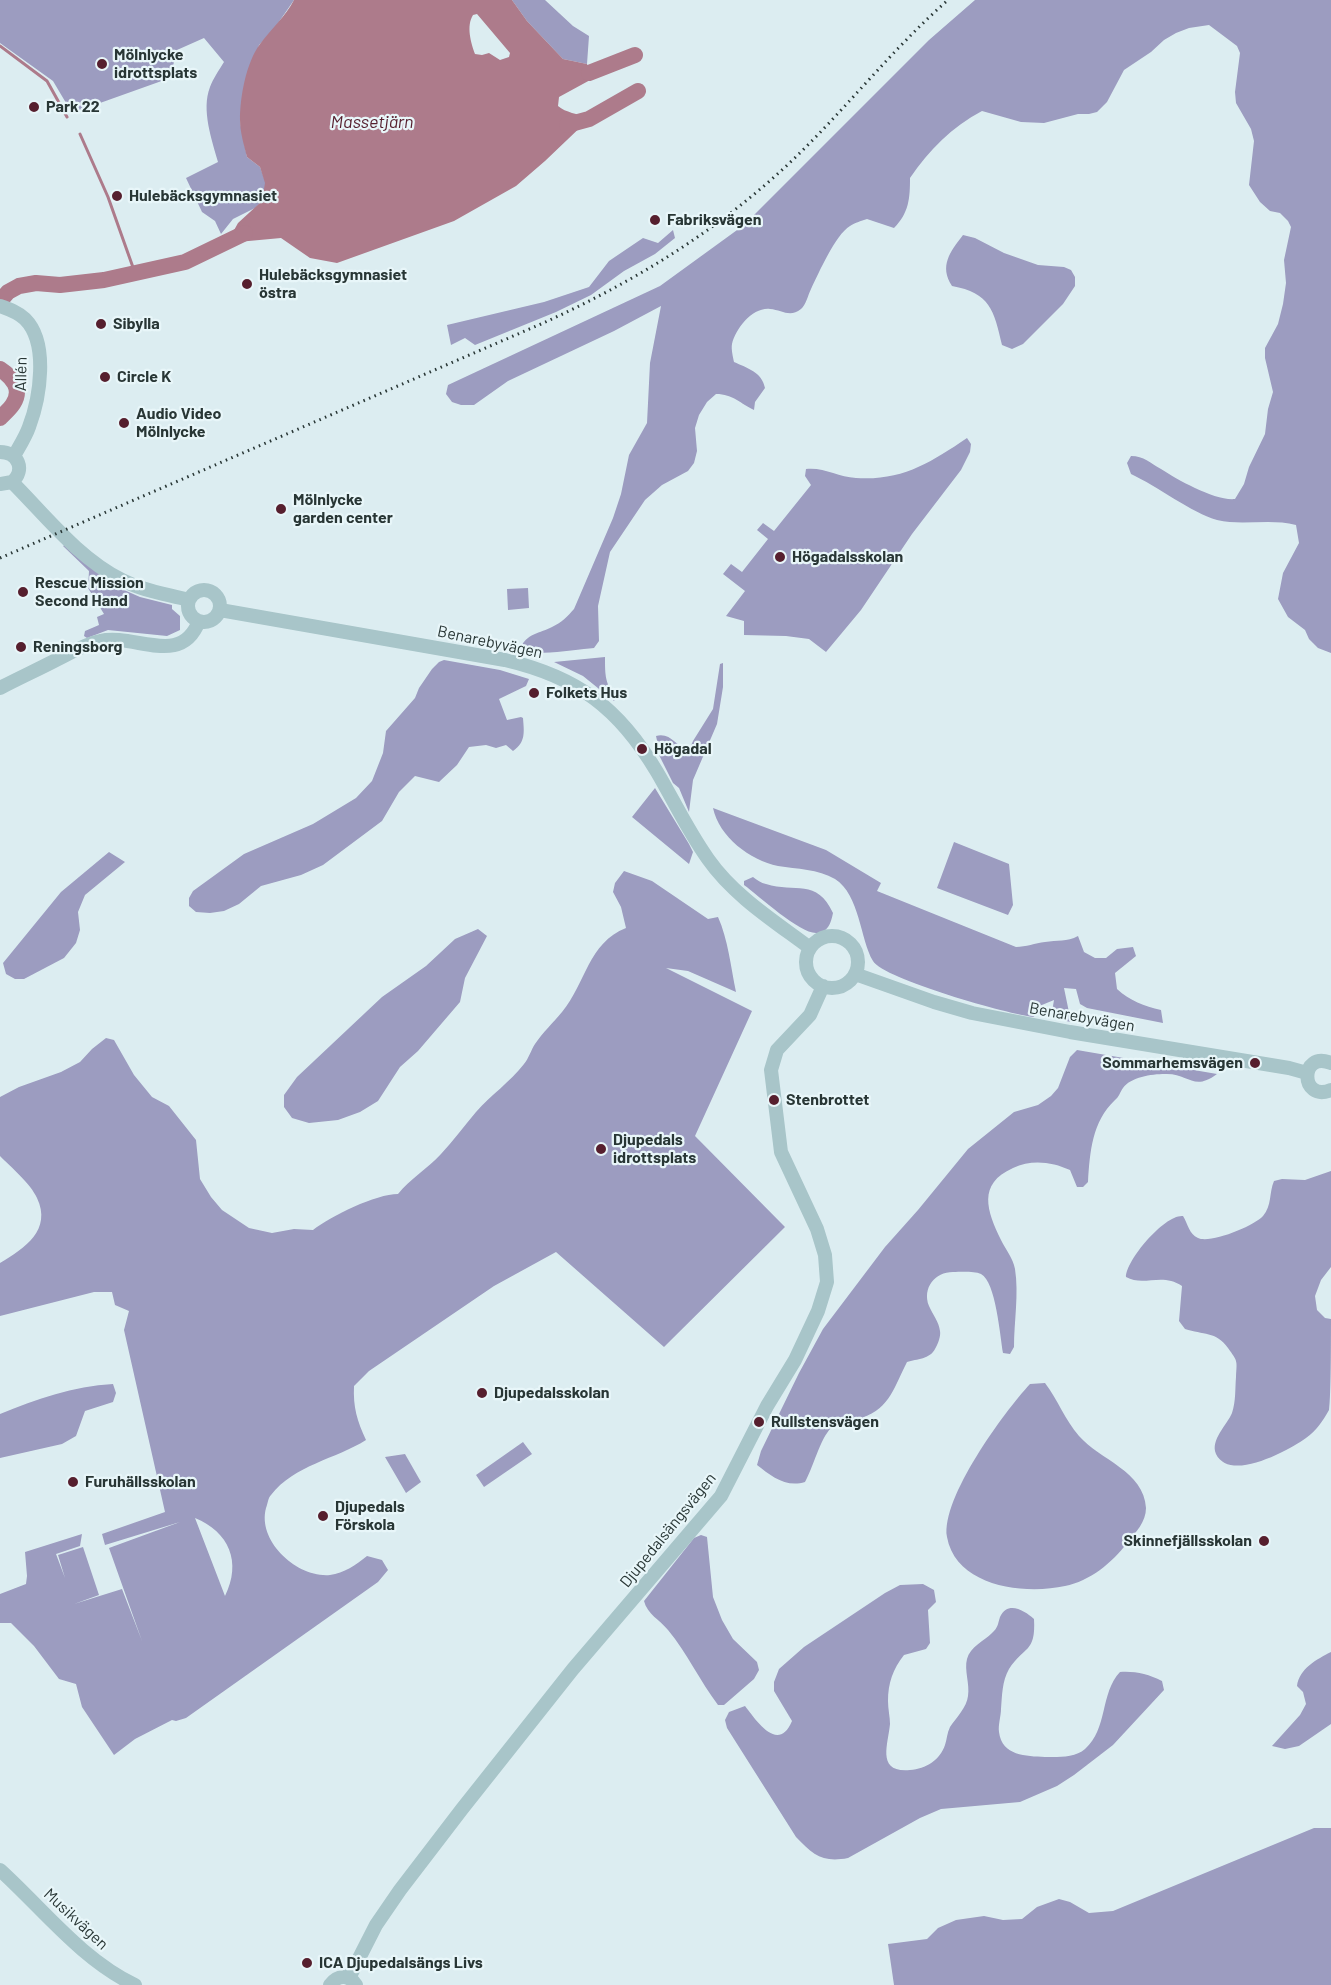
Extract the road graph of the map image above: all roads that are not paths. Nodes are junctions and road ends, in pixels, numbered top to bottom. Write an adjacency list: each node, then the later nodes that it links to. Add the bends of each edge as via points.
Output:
1 (5, 308): 2 (street, Allén, via 24,318 32,329 40,372 29,429)
2 (7, 454): 3 (street, via 20,469)
3 (6, 483): 4 (street, via 104,569 143,588)
4 (189, 600): 5 (street, via 198,591 211,590 219,598); 6 (street, via 189,613)
5 (220, 610): 6 (street, via 212,621); 8 (street, Benarebyvägen, via 505,660 548,671 577,686 604,705 632,736 690,833 723,877 757,909)
6 (199, 621): 7 (street, via 192,635 180,644 100,640)
7 (0, 688)
8 (810, 948): 9 (street, via 823,938 843,939 856,954); 10 (street, via 807,969)
9 (855, 974): 10 (street, via 841,986); 12 (street, Benarebyvägen, via 972,1013)
10 (823, 986): 15 (street, Djupedalsängsvägen, via 810,1015 777,1050 771,1070 783,1159 817,1229 825,1255 827,1282 795,1360 721,1496 573,1669 462,1809 376,1925)
11 (1331, 1063): 12 (street, via 1318,1061)
12 (1307, 1073): 13 (street, via 1314,1089)
13 (1331, 1089)
14 (0, 1870): 16 (street, Musikvägen, via 88,1956)
15 (352, 1981): 17 (street, via 338,1978)
16 (135, 1985)
17 (330, 1985)

